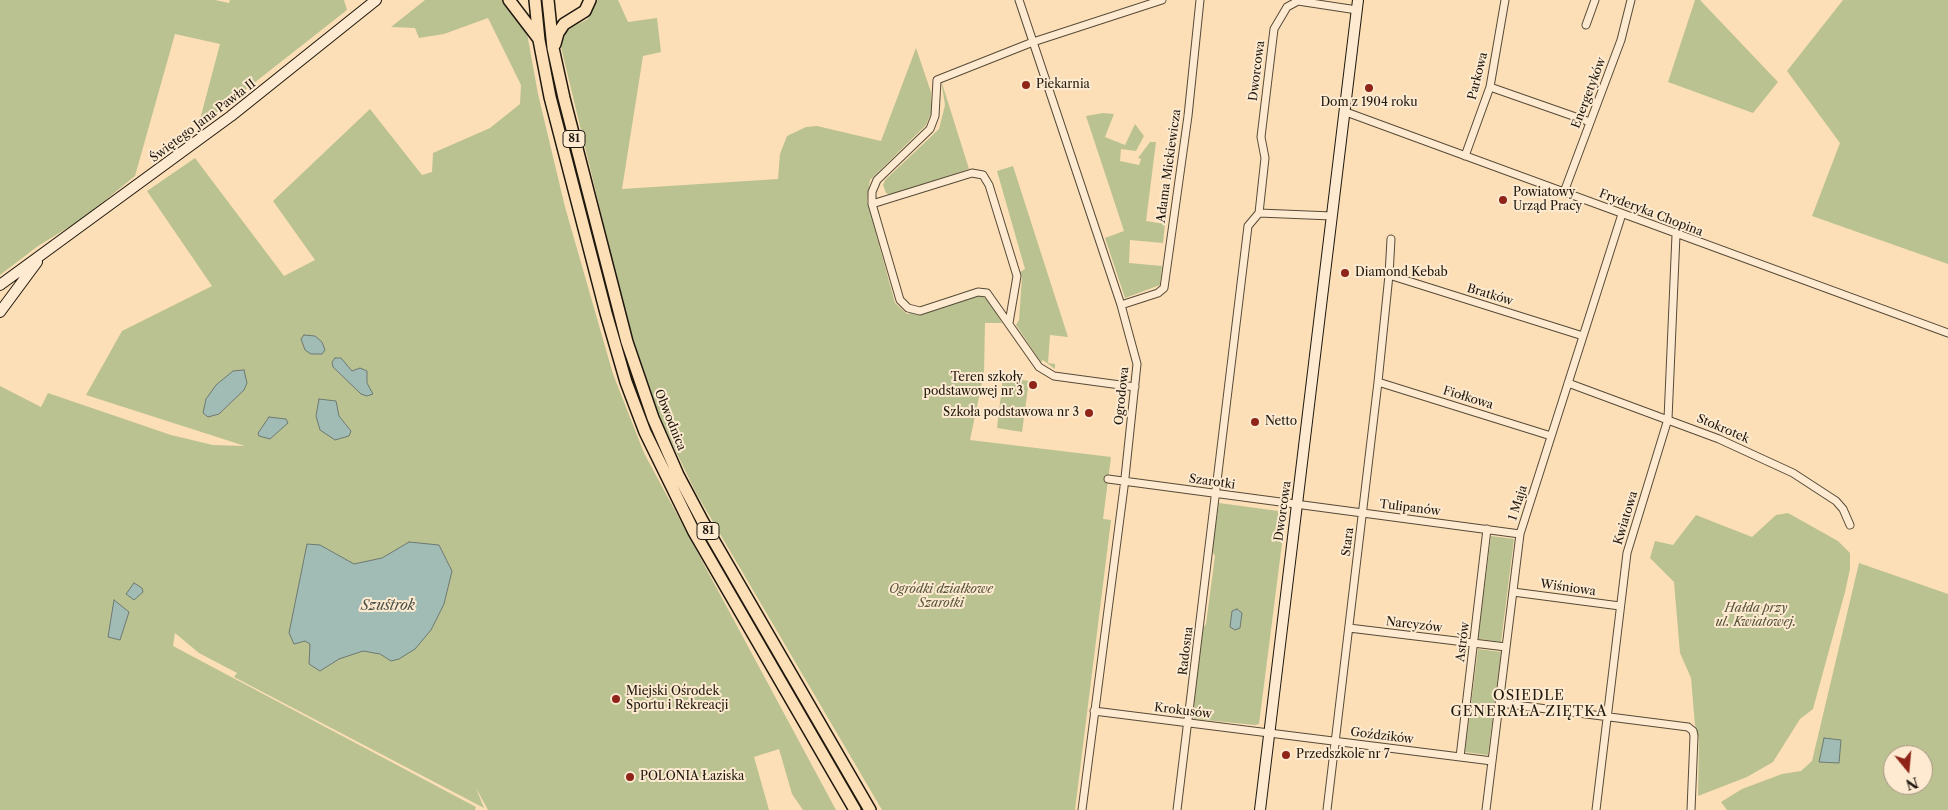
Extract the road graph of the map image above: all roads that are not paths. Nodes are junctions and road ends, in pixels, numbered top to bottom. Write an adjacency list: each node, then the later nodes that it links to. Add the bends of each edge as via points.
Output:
1 (376, 0): 30 (street, Świętego Jana Pawła II, via 231,116)
2 (511, 0): 3 (main road); 16 (main road)
3 (521, 0)
4 (535, 0): 16 (main road, 81)
5 (590, 0): 14 (main road, via 584,11)
6 (1019, 0): 17 (street, Ogrodowa)
7 (1162, 0): 17 (street)
8 (1200, 0): 33 (street, Adama Mickiewicza, via 1164,288 1158,293)
9 (1505, 0): 19 (street, Parkowa)
10 (1595, 0): 15 (street)
11 (1631, 0): 21 (street, Energetyków, via 1621,40)
12 (548, 1): 14 (main road, via 556,12); 18 (main road, Obwodnica / 81)
13 (1358, 5): 20 (street, Dworcowa); 25 (street, Dworcowa, via 1298,2 1290,4 1280,15 1274,29 1261,137 1265,158)
14 (573, 19): 18 (main road, via 558,33)
15 (1586, 25)
16 (539, 40): 64 (main road, 81, via 550,97 606,313 645,432 694,532)
17 (1033, 42): 24 (street, via 937,80 935,116 930,129 877,180); 33 (street, Ogrodowa)
18 (554, 48): 65 (main road, Obwodnica / 81, via 627,342 662,441 703,522)
19 (1490, 87): 21 (street); 22 (street, Parkowa)
20 (1346, 112): 22 (street, Fryderyka Chopina, via 1415,141); 27 (street, Dworcowa)
21 (1590, 122): 23 (street, Energetyków)
22 (1465, 156): 23 (street, Fryderyka Chopina)
23 (1564, 192): 26 (street, Fryderyka Chopina)
24 (872, 204): 35 (street, via 900,300 908,308 920,311 978,292 987,294); 35 (street, via 972,173 984,175 1017,276)
25 (1259, 213): 27 (street); 45 (street, Dworcowa, via 1248,226)
26 (1622, 214): 28 (street, Fryderyka Chopina); 37 (street, 1 Maja)
27 (1332, 216): 46 (street, Dworcowa)
28 (1676, 235): 36 (street, Fryderyka Chopina); 41 (street, Kwiatowa)
29 (1391, 239): 31 (street, Stara)
30 (42, 256): 32 (street); 34 (street)
31 (1389, 275): 37 (street, Bratków); 38 (street, Stara)
32 (0, 285)
33 (1120, 305): 40 (street, Ogrodowa, via 1136,359)
34 (0, 312)
35 (1009, 323): 40 (street, via 1039,367 1054,376)
36 (1948, 333)
37 (1583, 336): 39 (street, 1 Maja)
38 (1378, 382): 42 (street, Fiołkowa); 47 (street, Stara)
39 (1568, 383): 41 (street, Stokrotek); 42 (street, 1 Maja)
40 (1135, 387): 44 (street, Ogrodowa)
41 (1668, 419): 48 (street, Stokrotek, via 1793,473 1836,502); 52 (street, Kwiatowa, via 1630,541)
42 (1551, 436): 50 (street, 1 Maja)
43 (1108, 480): 44 (street, Szarotki)
44 (1123, 482): 45 (street, Szarotki); 57 (street, Ogrodowa)
45 (1216, 494): 46 (street, Szarotki); 59 (street, Radosna)
46 (1297, 505): 47 (street, Tulipanów); 60 (street, Dworcowa)
47 (1363, 513): 49 (street, Tulipanów); 53 (street, Stara)
48 (1850, 525)
49 (1487, 529): 50 (street, Tulipanów); 54 (street, Astrów)
50 (1520, 534): 51 (street, 1 Maja)
51 (1513, 592): 52 (street, Wiśniowa); 55 (street, 1 Maja)
52 (1620, 606): 58 (street, Kwiatowa)
53 (1349, 628): 54 (street, Narcyzów); 61 (street, Stara)
54 (1475, 643): 55 (street, Narcyzów); 62 (street, Astrów)
55 (1506, 647): 56 (street, 1 Maja)
56 (1500, 703): 58 (street); 63 (street, 1 Maja)
57 (1094, 711): 59 (street, Krokusów); 66 (street, Ogrodowa)
58 (1607, 716): 71 (street, Kwiatowa); 72 (street, via 1688,727 1693,731)
59 (1188, 723): 60 (street, Krokusów); 67 (street, Radosna)
60 (1269, 733): 61 (street, Goździków); 68 (street, Dworcowa)
61 (1336, 742): 62 (street, Goździków); 69 (street, Stara)
62 (1460, 757): 63 (street, Goździków)
63 (1492, 761): 70 (street, 1 Maja)
64 (855, 810)
65 (870, 810)
66 (1082, 810)
67 (1177, 810)
68 (1260, 810)
69 (1327, 810)
70 (1486, 810)
71 (1596, 810)
72 (1691, 810)

